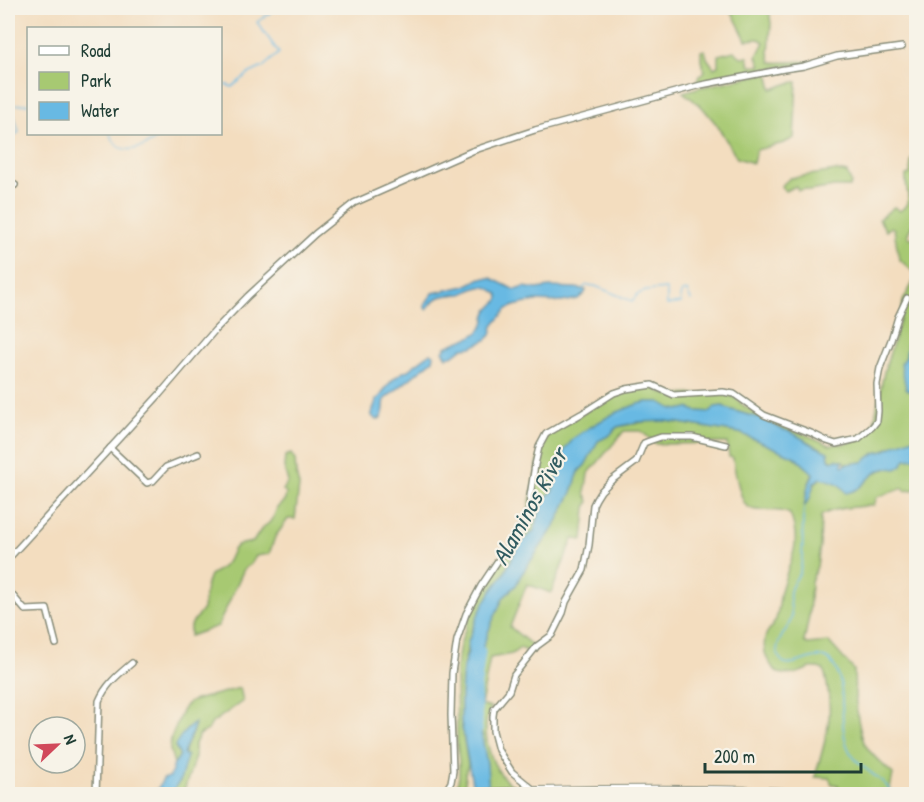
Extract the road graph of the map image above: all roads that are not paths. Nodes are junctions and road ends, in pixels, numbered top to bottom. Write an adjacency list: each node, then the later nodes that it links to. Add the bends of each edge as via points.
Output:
1 (902, 47): 6 (street, via 837,56 701,85 535,130 472,151 354,203 248,296)
2 (8, 181): 3 (street)
3 (15, 185)
4 (907, 298): 16 (street, via 880,368 877,421 858,439 836,444 827,441 764,415 734,394 674,395 652,385 614,393 546,434 539,447 526,521 481,586 457,640 452,673 453,771)
5 (726, 445): 12 (street, via 692,437 661,437 644,443 636,462 612,480 596,499 584,570 552,635 537,646 514,675 494,709 493,731 498,750 512,772)
6 (110, 448): 7 (street, via 147,483 165,467); 8 (street)
7 (198, 454)
8 (8, 559)
9 (8, 590): 10 (street, via 25,610 47,609)
10 (56, 644)
11 (132, 663): 15 (street, via 109,684 99,701)
12 (535, 790): 13 (main road); 17 (main road)
13 (498, 793): 14 (main road)
14 (458, 794): 16 (main road)
15 (96, 795)
16 (445, 795)
17 (824, 795)

